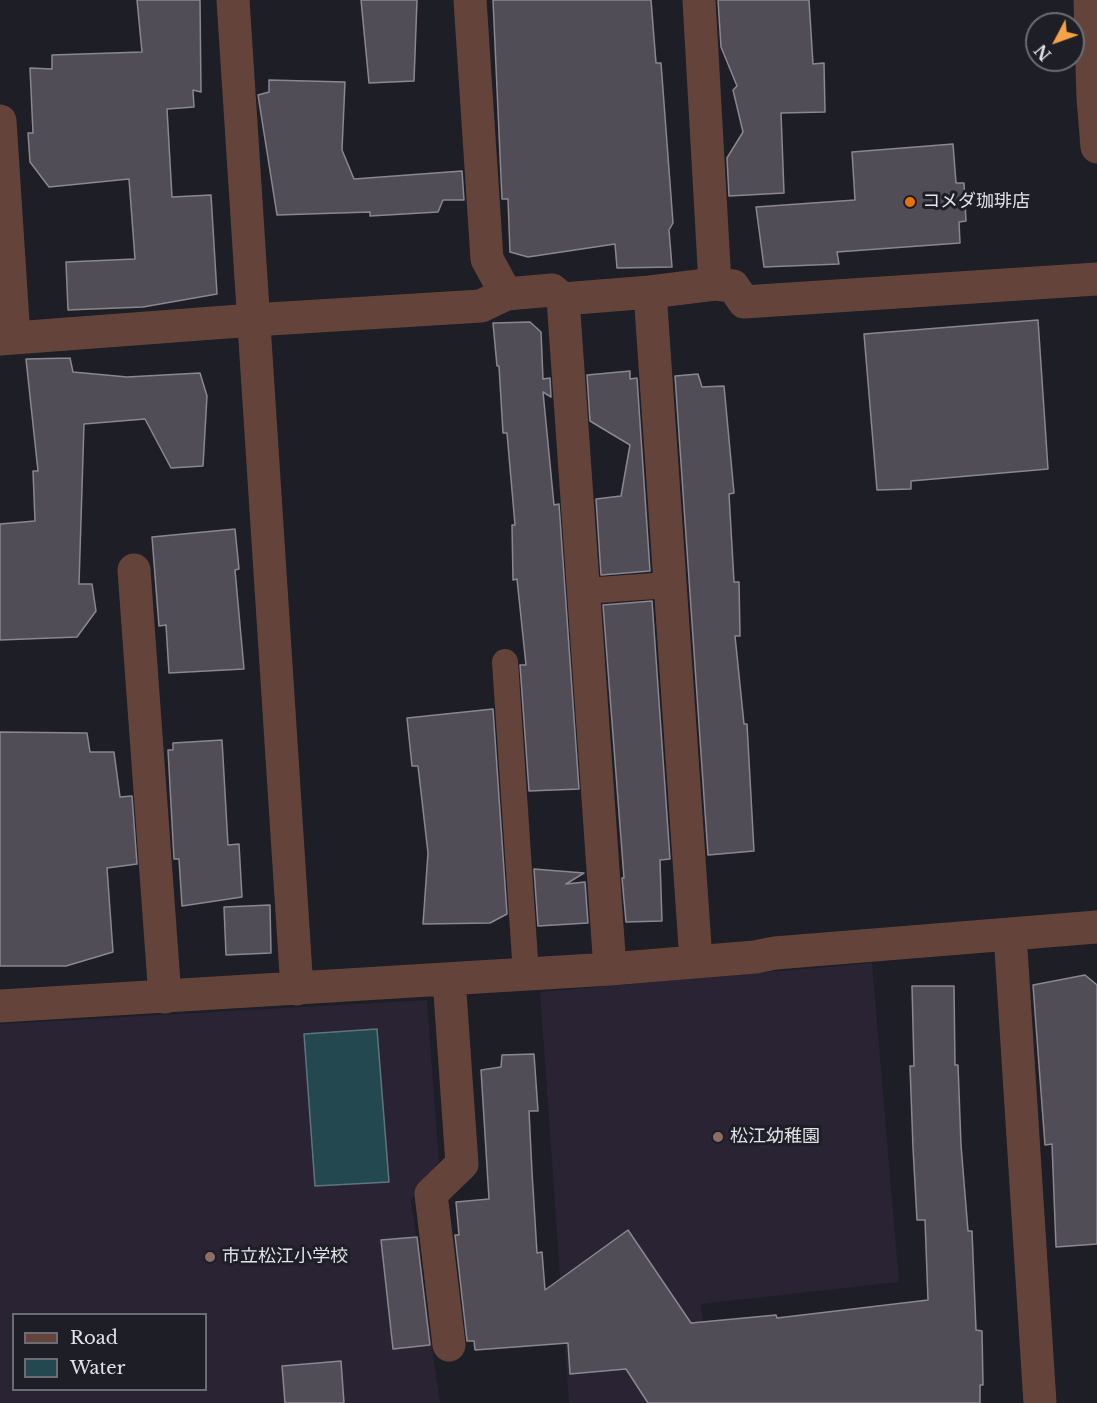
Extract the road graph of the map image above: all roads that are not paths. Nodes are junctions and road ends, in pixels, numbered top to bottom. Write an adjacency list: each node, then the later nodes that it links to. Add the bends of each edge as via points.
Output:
1 (233, 0): 12 (street)
2 (470, 0): 10 (street, via 487,259)
3 (699, 0): 8 (street)
4 (1090, 0): 6 (street)
5 (0, 121): 13 (street)
6 (1097, 147)
7 (1097, 279): 8 (street, via 744,302 734,286)
8 (715, 284): 9 (street)
9 (650, 292): 11 (street); 15 (street)
10 (506, 294): 11 (street, via 552,290); 12 (street, via 481,306)
11 (563, 299): 16 (street)
12 (253, 320): 13 (street); 24 (street)
13 (7, 338)
14 (134, 570): 25 (street)
15 (669, 585): 16 (lane); 20 (street)
16 (584, 591): 21 (street)
17 (505, 662): 22 (lane)
18 (1097, 927): 19 (street)
19 (1010, 934): 20 (street); 28 (street)
20 (696, 961): 21 (street)
21 (610, 969): 22 (street)
22 (526, 974): 23 (street)
23 (449, 979): 24 (street); 27 (street, via 462,1164 431,1194)
24 (297, 989): 25 (street)
25 (165, 997): 26 (street)
26 (0, 1006)
27 (448, 1345)
28 (1040, 1403)

